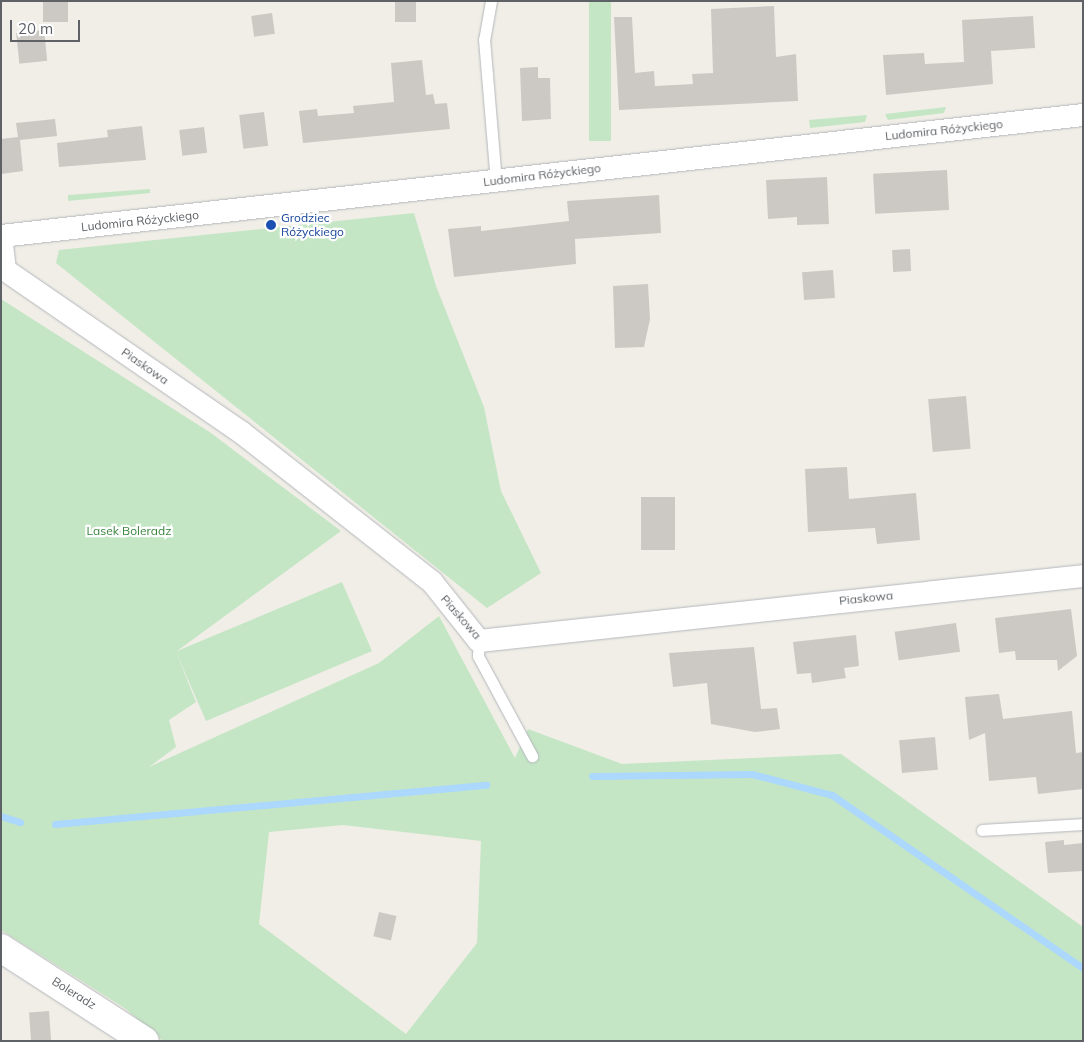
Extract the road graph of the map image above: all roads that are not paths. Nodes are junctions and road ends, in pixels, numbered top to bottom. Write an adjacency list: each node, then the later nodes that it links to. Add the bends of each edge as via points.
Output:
1 (491, 1): 3 (lane, via 484,39)
2 (1083, 115): 3 (street, Ludomira Różyckiego)
3 (496, 181): 4 (street, Ludomira Różyckiego)
4 (1, 237): 6 (street, Piaskowa, via 6,270 242,433 432,582)
5 (1083, 576): 6 (street, Piaskowa)
6 (479, 641): 7 (lane, via 478,656)
7 (532, 756)
8 (1083, 824): 9 (lane)
9 (982, 830)
10 (1, 948): 11 (street, Boleradz)
11 (145, 1041)

